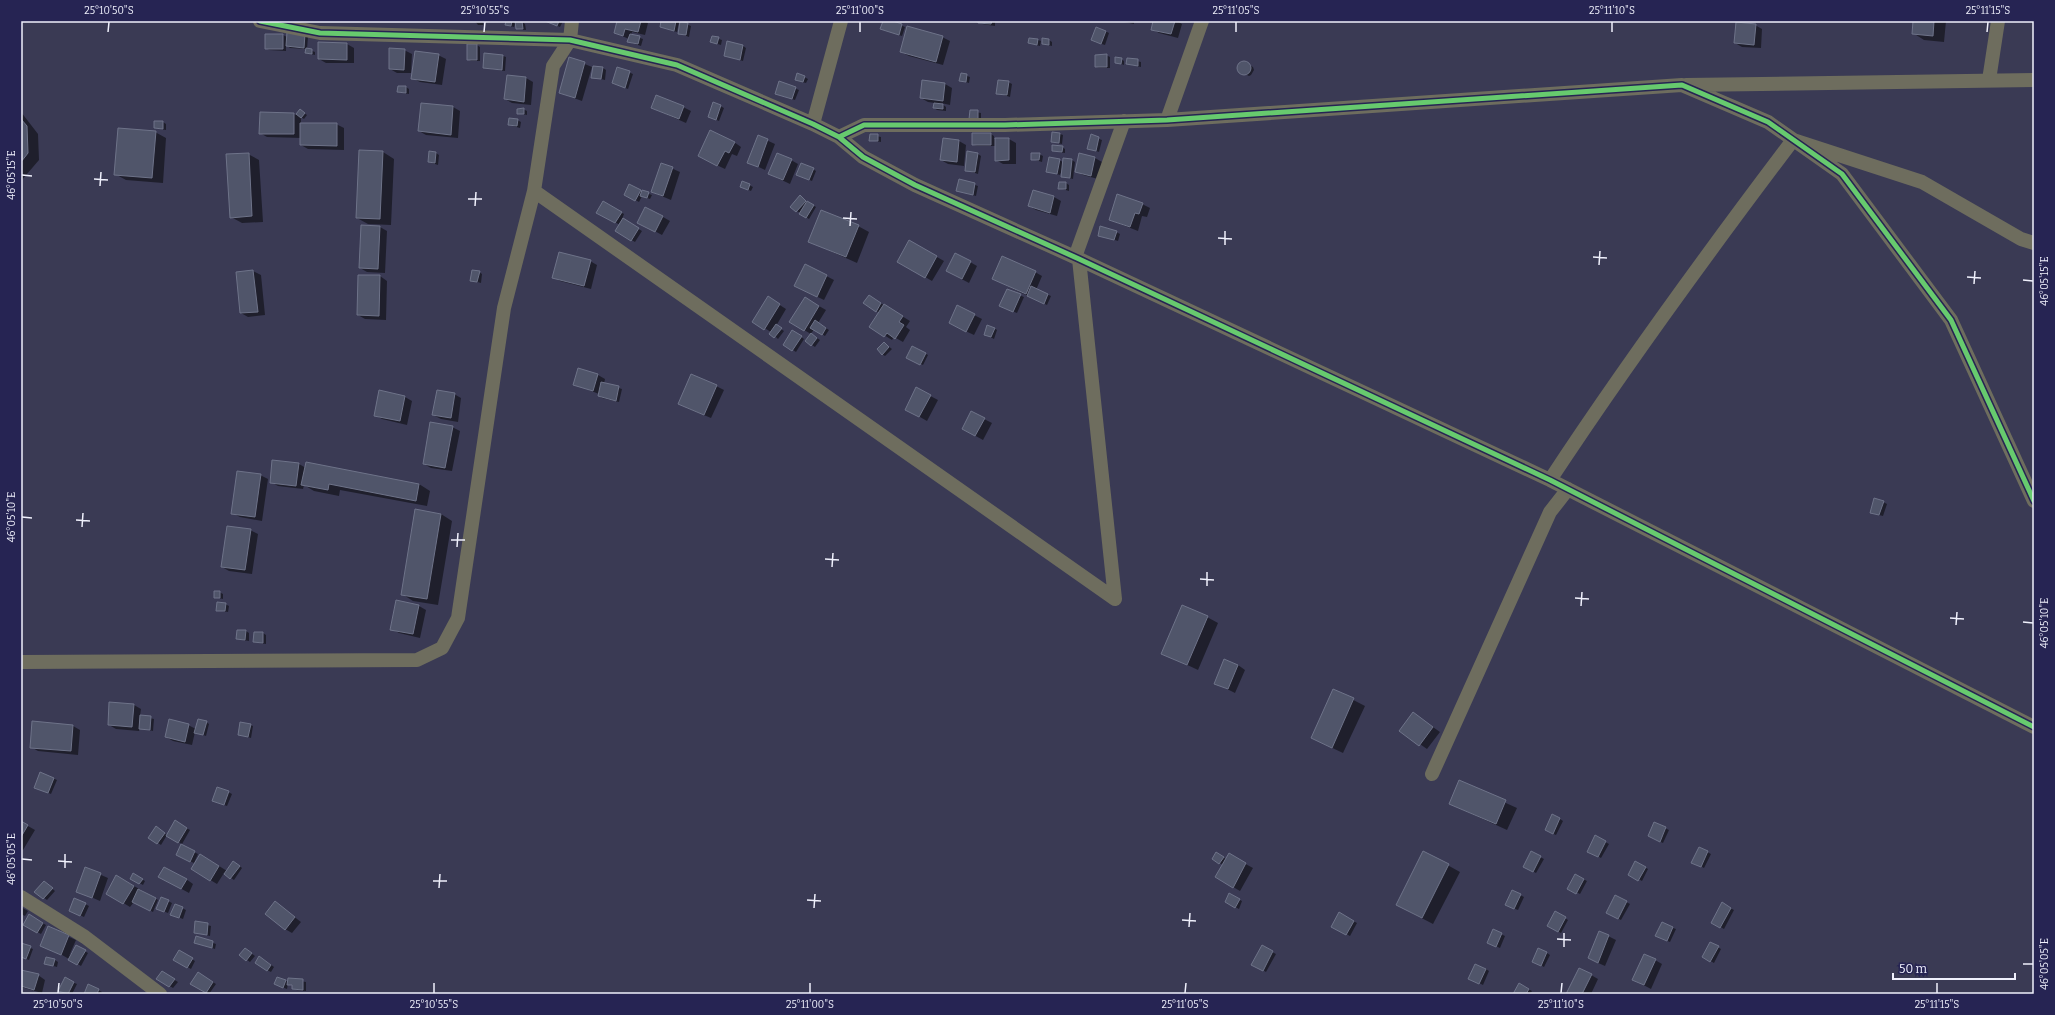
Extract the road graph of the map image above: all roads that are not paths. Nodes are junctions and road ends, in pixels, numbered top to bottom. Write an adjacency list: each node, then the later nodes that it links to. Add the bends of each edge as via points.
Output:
1 (260, 21): 6 (street, via 320,34)
2 (572, 21): 6 (street)
3 (842, 21): 12 (street)
4 (1202, 21): 10 (street)
5 (1998, 21): 7 (street)
6 (570, 40): 12 (street, via 677,66); 15 (street, via 553,66)
7 (1989, 80): 8 (street); 9 (street)
8 (2034, 80)
9 (1682, 85): 10 (street); 14 (street, via 1768,122)
10 (1167, 120): 11 (street)
11 (1124, 121): 13 (street, via 864,126); 17 (street)
12 (813, 124): 13 (street)
13 (839, 137): 17 (street, via 863,157 915,185)
14 (1793, 140): 16 (street, via 1922,182 2021,239); 18 (street, via 1611,388); 20 (street, via 1842,174 1951,320)
15 (534, 191): 17 (street, via 1115,599); 21 (street, via 504,308 458,618 442,648 417,660)
16 (2034, 243)
17 (1077, 258): 18 (street)
18 (1550, 480): 19 (street)
19 (1568, 489): 22 (street); 23 (street, via 1550,512)
20 (2034, 501)
21 (21, 662)
22 (2034, 727)
23 (1432, 774)
24 (21, 897): 25 (street, via 85,938)
25 (160, 994)

